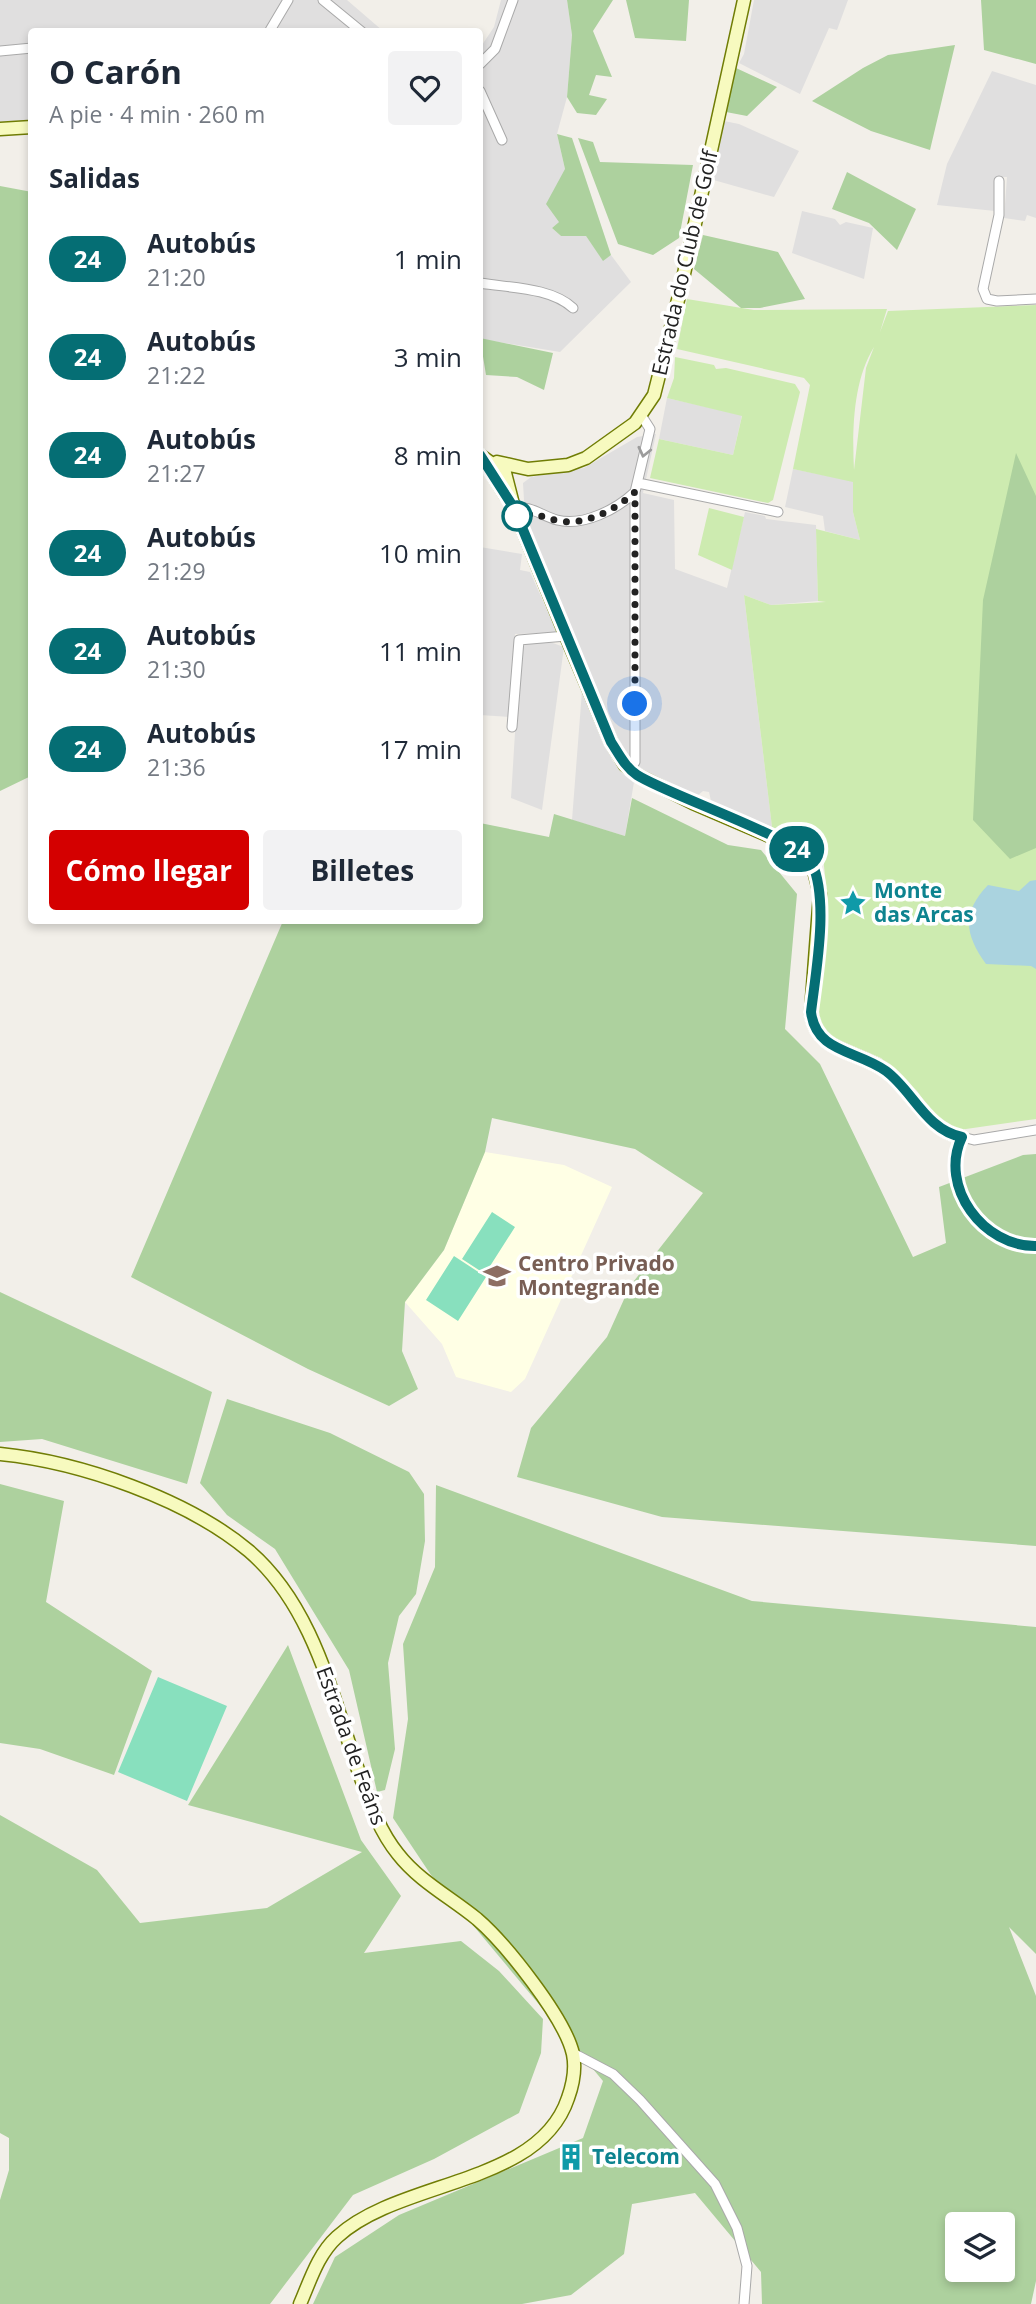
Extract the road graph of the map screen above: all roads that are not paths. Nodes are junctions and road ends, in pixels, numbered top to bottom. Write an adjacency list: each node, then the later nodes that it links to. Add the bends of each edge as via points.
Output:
1 (288, 0): 5 (street)
2 (323, 0): 6 (street)
3 (513, 0): 9 (street, via 495,50)
4 (744, 0): 18 (street, Estrada do Club de Golf, via 660,375)
5 (271, 28)
6 (357, 28)
7 (28, 48): 8 (street)
8 (0, 51)
9 (483, 61)
10 (483, 98): 13 (street)
11 (28, 127): 12 (street)
12 (0, 129)
13 (502, 139)
14 (999, 181): 16 (street, via 999,215 983,289 987,299 997,301)
15 (483, 284): 17 (street, via 551,295)
16 (1036, 299)
17 (573, 308)
18 (641, 415): 22 (street, Estrada do Club de Golf, via 586,458 568,465); 24 (street, one-way to 24, via 650,429)
19 (483, 457): 21 (street, Estrada do Club de Golf)
20 (483, 460): 23 (street)
21 (504, 468): 22 (street, Estrada do Club de Golf); 23 (street); 25 (street)
22 (528, 469): 25 (street, via 521,475)
23 (500, 485): 25 (street)
24 (636, 487): 25 (street, via 613,508 575,521 560,521 524,506); 26 (street); 29 (street, via 635,762)
25 (514, 508): 27 (street)
26 (778, 512)
27 (566, 636): 28 (street, via 519,640); 29 (street, via 611,742)
28 (512, 727)
29 (630, 769): 31 (street, via 693,803 795,847 811,859 820,894 813,1027 821,1039 888,1072 934,1125)
30 (1036, 1130): 31 (street, via 974,1140)
31 (962, 1137): 32 (street, via 954,1174 962,1199 999,1240)
32 (1036, 1246)
33 (0, 1454): 34 (street, Estrada de Feáns, via 63,1464 187,1512 220,1530 271,1573 308,1628 384,1835 416,1874 500,1941 562,2025)
34 (573, 2053): 35 (street, Estrada de Feáns, via 575,2066 567,2101 559,2118 533,2146 500,2164 370,2215 338,2236 320,2261); 36 (street, via 613,2074 715,2184 737,2228 747,2266)
35 (300, 2304)
36 (744, 2304)

